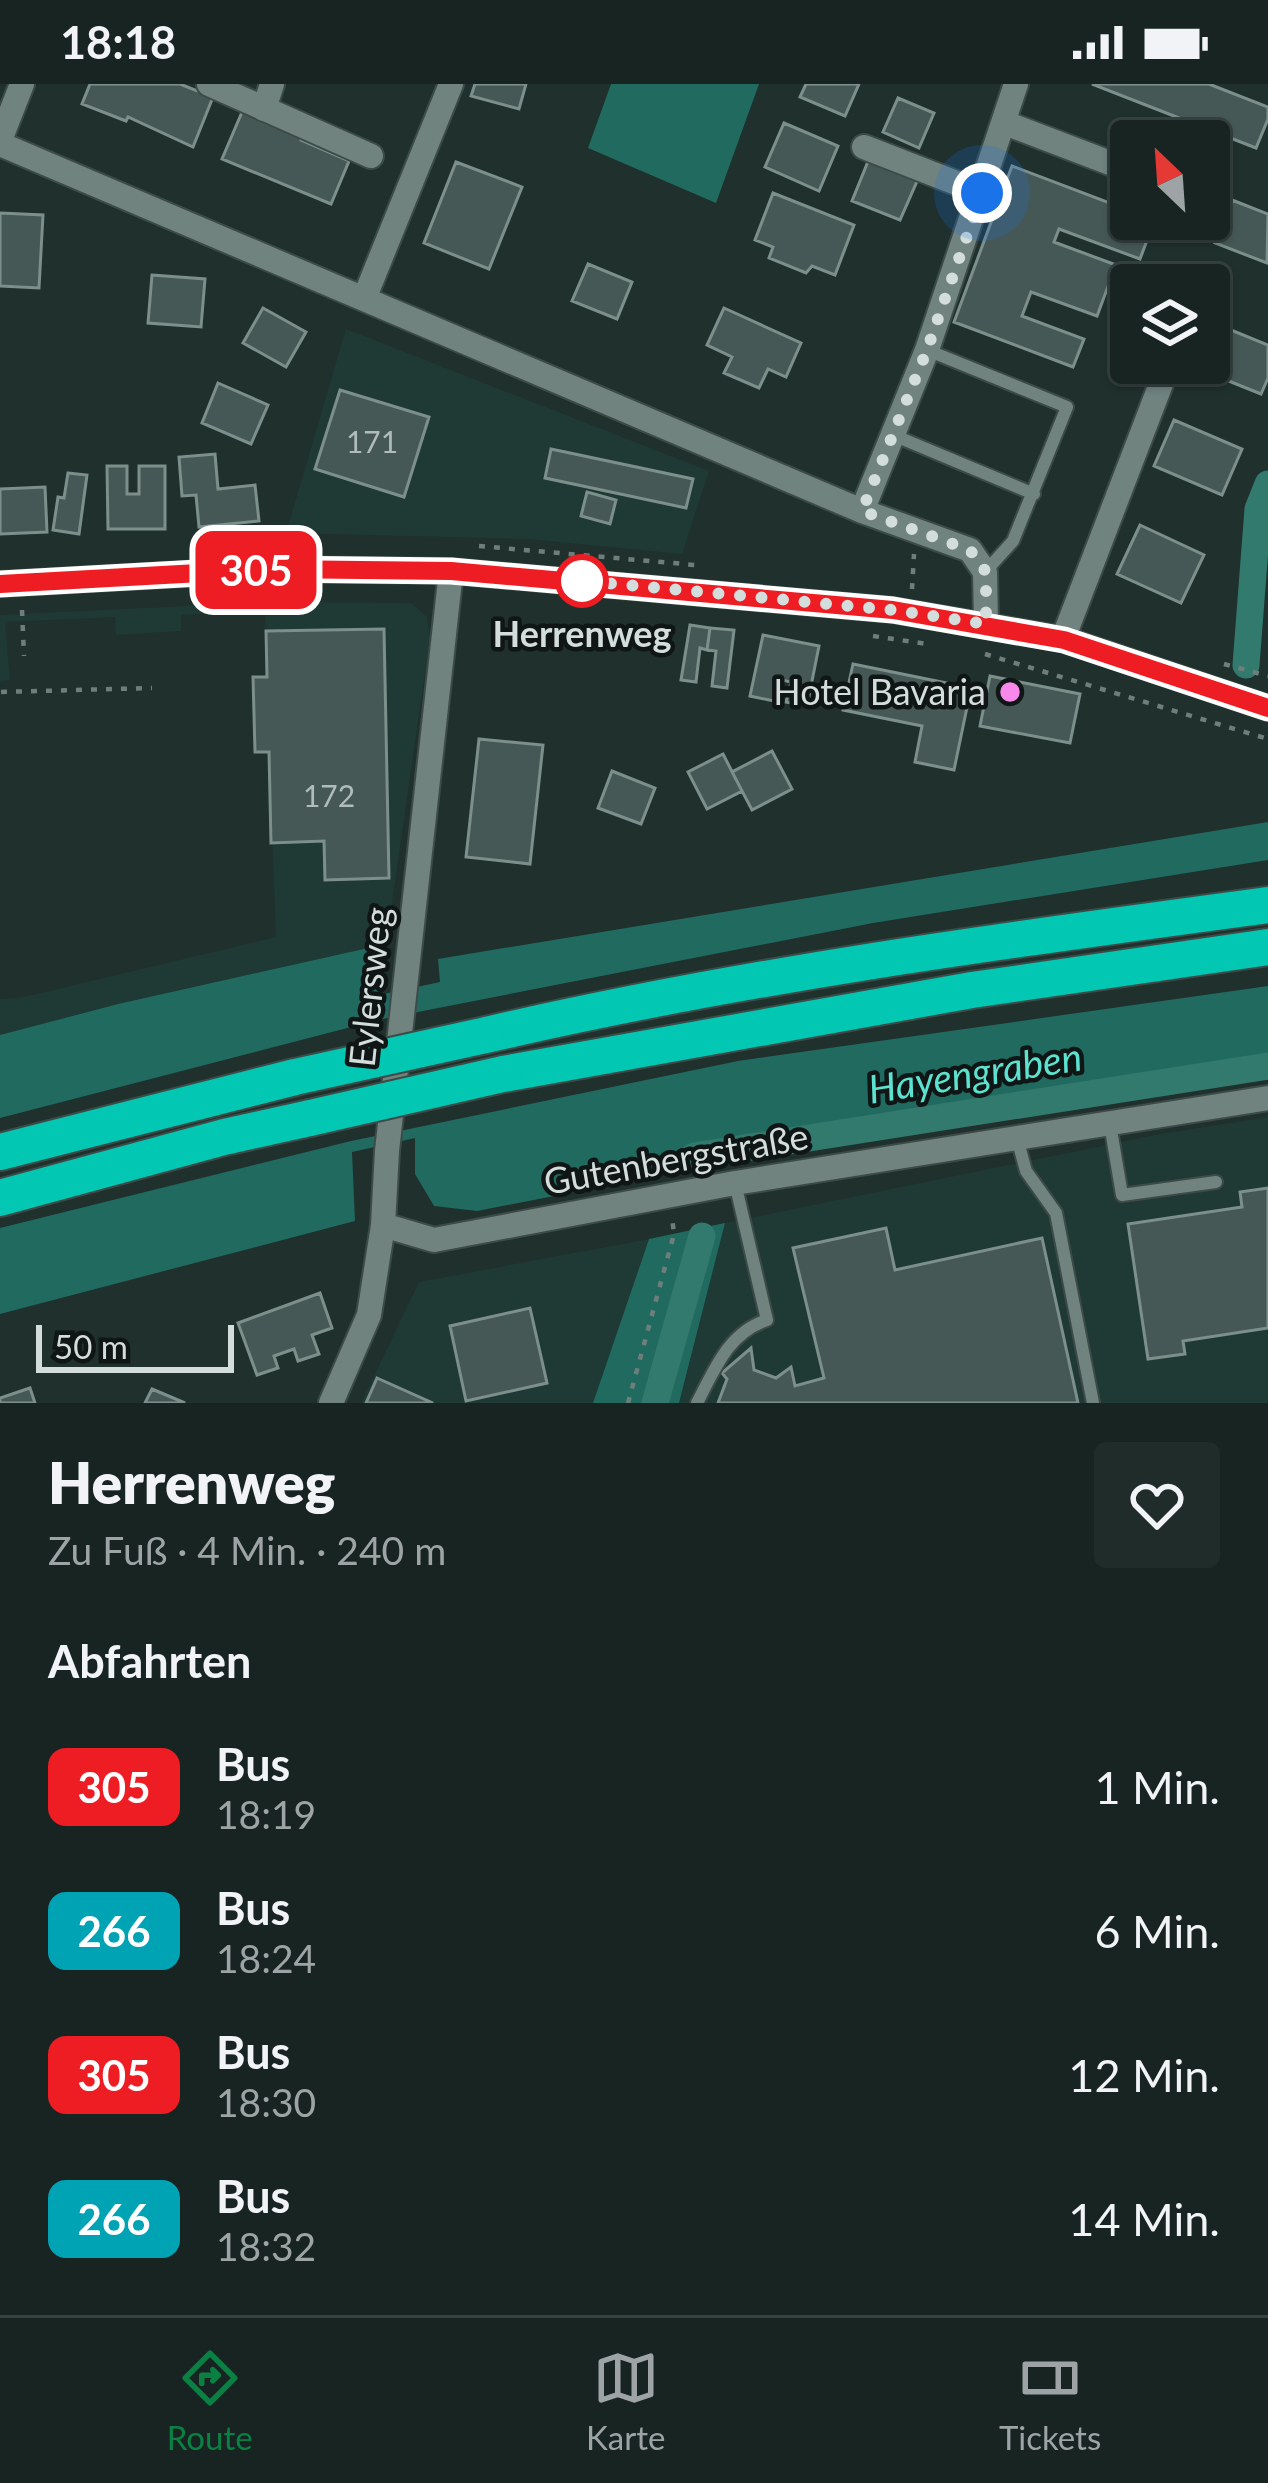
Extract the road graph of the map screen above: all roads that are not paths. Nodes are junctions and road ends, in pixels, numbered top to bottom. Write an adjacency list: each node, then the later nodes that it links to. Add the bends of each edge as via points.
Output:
1 (22, 84): 8 (street)
2 (209, 84): 6 (street)
3 (272, 84): 6 (street)
4 (451, 84): 13 (street)
5 (1016, 84): 7 (street)
6 (264, 109): 10 (street)
7 (1005, 123): 11 (street); 12 (street)
8 (0, 142): 13 (street)
9 (864, 147): 12 (street)
10 (371, 156)
11 (1110, 163)
12 (982, 193): 14 (street)
13 (364, 299): 18 (street)
14 (927, 350): 16 (street); 17 (lane, via 1067,407)
15 (1161, 384): 23 (street)
16 (893, 435): 17 (lane); 18 (street)
17 (1034, 494): 20 (lane, via 1013,542)
18 (862, 511): 20 (street, via 970,550)
19 (451, 571): 21 (street, via 272,569); 22 (street); 34 (street, Eylersweg)
20 (986, 572): 22 (street)
21 (0, 584)
22 (986, 624): 23 (street)
23 (1064, 640): 24 (street)
24 (1268, 708)
25 (1268, 904): 30 (highway, bridge, via 585,1012)
26 (1268, 947): 33 (highway, bridge, via 502,1074)
27 (1268, 1097): 28 (street, Gutenbergstraße)
28 (1109, 1122): 29 (street, Gutenbergstraße); 31 (lane, via 1122,1195)
29 (1016, 1136): 32 (street, Gutenbergstraße); 37 (lane, via 1026,1171 1056,1213)
30 (0, 1152)
31 (1216, 1182)
32 (735, 1183): 34 (street, Gutenbergstraße, via 434,1240); 36 (lane, via 766,1320 747,1327 722,1354)
33 (0, 1198)
34 (382, 1225): 35 (street, Eylersweg, via 369,1315)
35 (331, 1403)
36 (697, 1403)
37 (1093, 1403)

